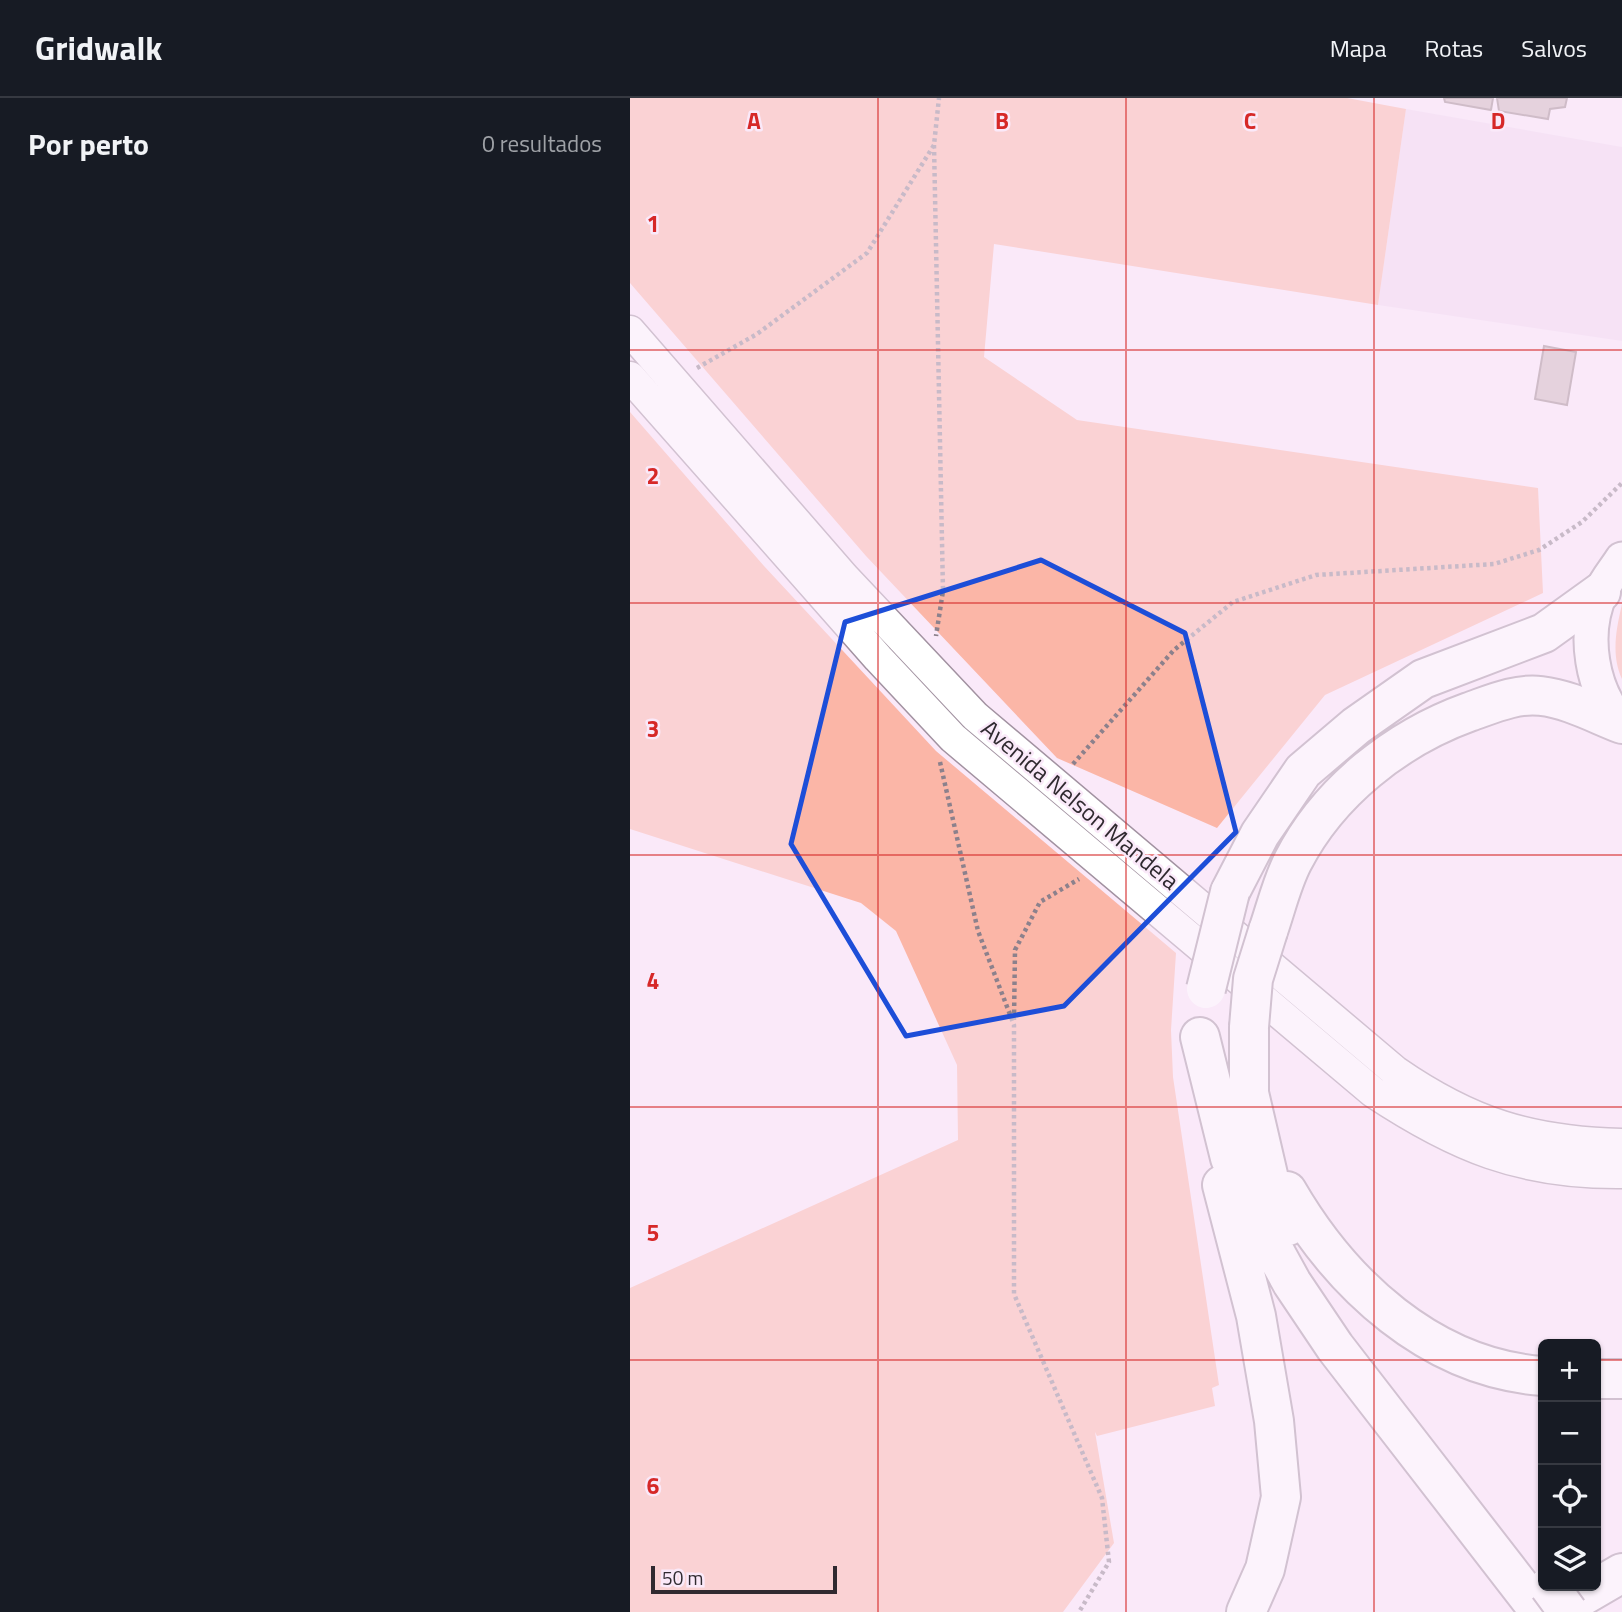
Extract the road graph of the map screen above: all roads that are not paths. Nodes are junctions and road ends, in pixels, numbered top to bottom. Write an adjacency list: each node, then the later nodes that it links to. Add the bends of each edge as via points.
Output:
1 (630, 331): 7 (main road, Avenida Nelson Mandela, via 844,578 975,716 1395,1071 1436,1099 1505,1128 1578,1143)
2 (630, 377): 9 (main road, Avenida Nelson Mandela, via 953,738 1373,1092 1422,1125 1479,1151 1534,1167)
3 (1622, 559): 4 (main road)
4 (1601, 592): 5 (main road, via 1591,632 1594,675); 6 (highway, bridge, via 1544,633 1423,679 1303,771 1260,834 1230,892 1206,989)
5 (1622, 724): 8 (highway, bridge, via 1541,696 1511,697 1441,722 1381,758 1335,801 1293,860 1253,979 1249,1093)
6 (1200, 1037): 13 (highway, via 1230,1158 1292,1283 1335,1347); 16 (highway, via 1201,1088 1209,1134 1256,1316 1281,1497 1265,1569)
7 (1622, 1144)
8 (1261, 1146): 10 (highway, via 1310,1231 1349,1279 1394,1318 1469,1357); 13 (highway, via 1272,1192 1307,1262)
9 (1622, 1173)
10 (1538, 1376)
11 (1622, 1378): 12 (highway)
12 (1601, 1379)
13 (1523, 1565): 17 (highway)
14 (1622, 1573): 18 (highway)
15 (1553, 1591): 19 (highway, bridge)
16 (1246, 1612)
17 (1539, 1612)
18 (1555, 1612)
19 (1568, 1612)

